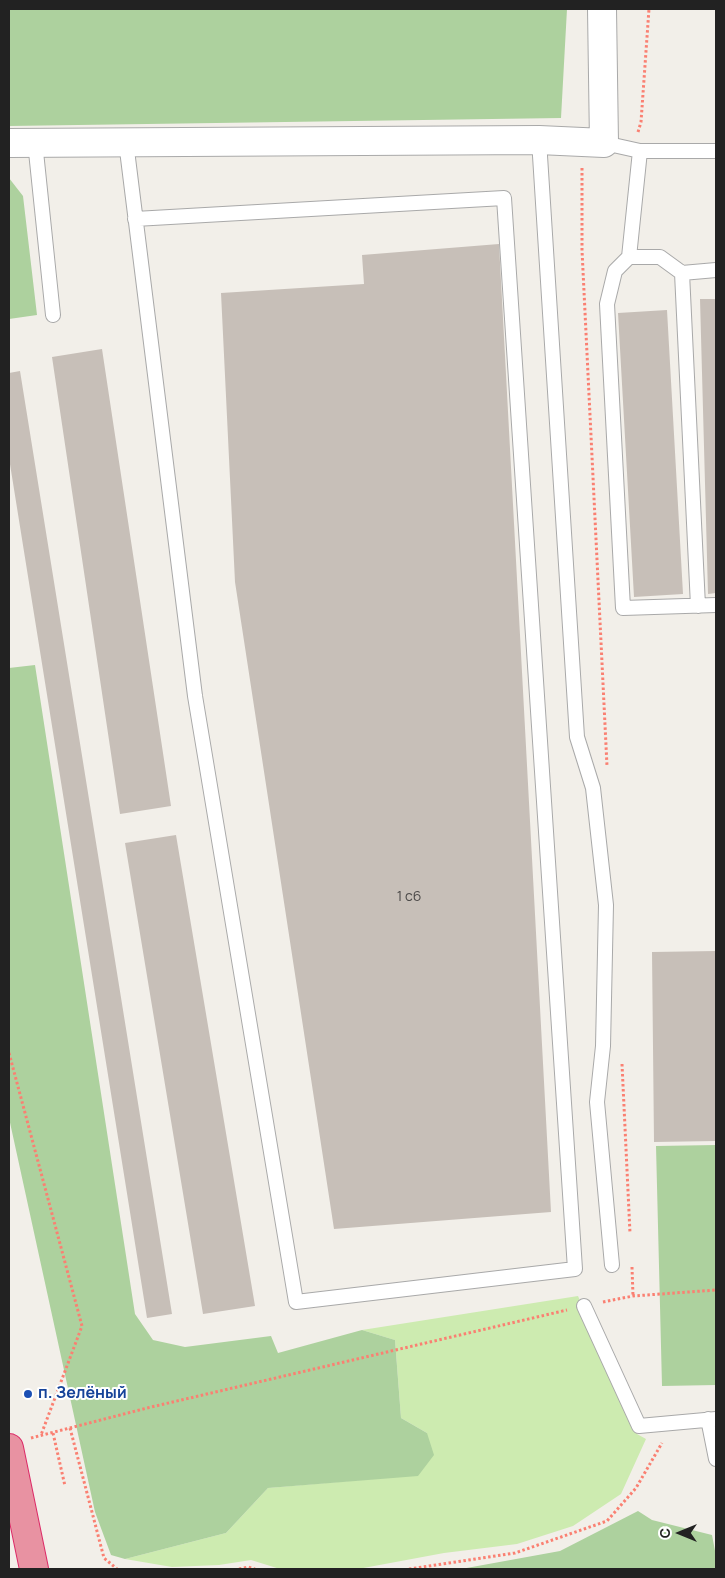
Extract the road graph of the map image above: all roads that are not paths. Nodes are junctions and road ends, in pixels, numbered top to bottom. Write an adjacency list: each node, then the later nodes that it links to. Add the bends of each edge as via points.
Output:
1 (602, 9): 5 (street)
2 (539, 140): 4 (street); 5 (street); 15 (lane, via 576,737 593,788 606,905 603,1046 597,1102)
3 (22, 142): 4 (street); 12 (lane)
4 (126, 142): 8 (lane)
5 (604, 143): 6 (lane)
6 (636, 150): 7 (lane); 9 (lane)
7 (716, 151)
8 (135, 219): 8 (lane, via 195,696 296,1302 575,1269 504,198)
9 (629, 257): 11 (lane, via 660,257); 14 (lane, via 615,271 606,304 623,608)
10 (716, 270): 11 (lane)
11 (682, 273): 14 (lane)
12 (53, 315)
13 (716, 605): 14 (lane)
14 (698, 606)
15 (612, 1265)
16 (584, 1306): 17 (lane, via 639,1426)
17 (712, 1419): 19 (lane)
18 (17, 1444): 20 (highway)
19 (716, 1459)
20 (34, 1569)

